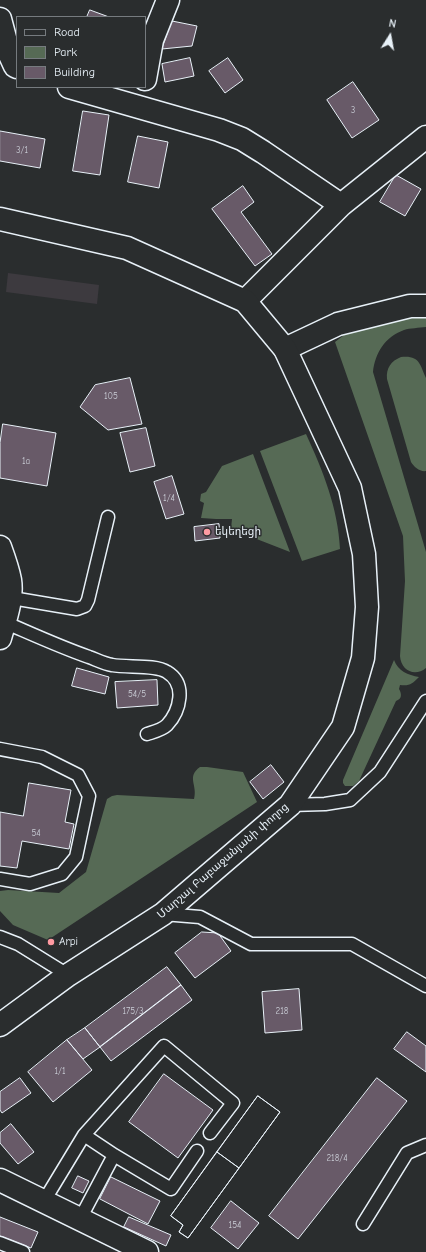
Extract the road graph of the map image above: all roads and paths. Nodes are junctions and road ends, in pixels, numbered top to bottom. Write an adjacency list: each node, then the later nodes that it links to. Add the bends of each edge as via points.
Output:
1 (168, 0): 4 (main road, via 152,40)
2 (1, 26): 3 (main road)
3 (16, 66)
4 (146, 73)
5 (76, 88): 6 (main road)
6 (142, 97): 8 (main road, via 242,139)
7 (426, 138): 8 (main road)
8 (341, 204): 10 (main road)
9 (0, 219): 10 (main road, Մարշալ Բաբաջանյանի փողոց, via 127,248)
10 (246, 301): 12 (main road, Մարշալ Բաբաջանյանի փողոց)
11 (426, 306): 12 (main road, via 410,306 338,324)
12 (285, 348): 20 (main road, Մարշալ Բաբաջանյանի փողոց, via 350,488 364,554 368,607 363,658 343,727)
13 (108, 517): 15 (lane, via 85,606 77,609)
14 (0, 548): 15 (main road, via 10,581)
15 (5, 597): 16 (main road)
16 (2, 630): 18 (lane, via 112,665 153,668 167,672 175,679 180,701 166,726)
17 (426, 701): 20 (lane, via 380,772 350,800)
18 (147, 734)
19 (0, 749): 21 (lane, via 42,757 78,775 89,796 76,857 62,874 30,884)
20 (290, 805): 22 (main road, Մարշալ Բաբաջանյանի փողոց)
21 (0, 879)
22 (163, 914): 24 (main road, Մարշալ Բաբաջանյանի փողոց); 25 (lane, via 200,917 250,944 352,944)
23 (0, 937): 24 (lane, via 18,944)
24 (68, 975): 26 (main road, Մարշալ Բաբաջանյանի փողոց)
25 (426, 986)
26 (0, 1025)
27 (210, 1134): 28 (lane, via 233,1103 164,1046)
28 (84, 1135): 31 (lane); 33 (lane)
29 (426, 1145): 35 (lane, via 407,1153)
30 (197, 1151): 31 (lane, via 171,1189)
31 (114, 1155): 34 (lane)
32 (0, 1180): 33 (main road)
33 (44, 1201): 34 (main road)
34 (80, 1219): 38 (main road)
35 (363, 1224)
36 (0, 1244): 37 (lane)
37 (23, 1252)
38 (147, 1252)

